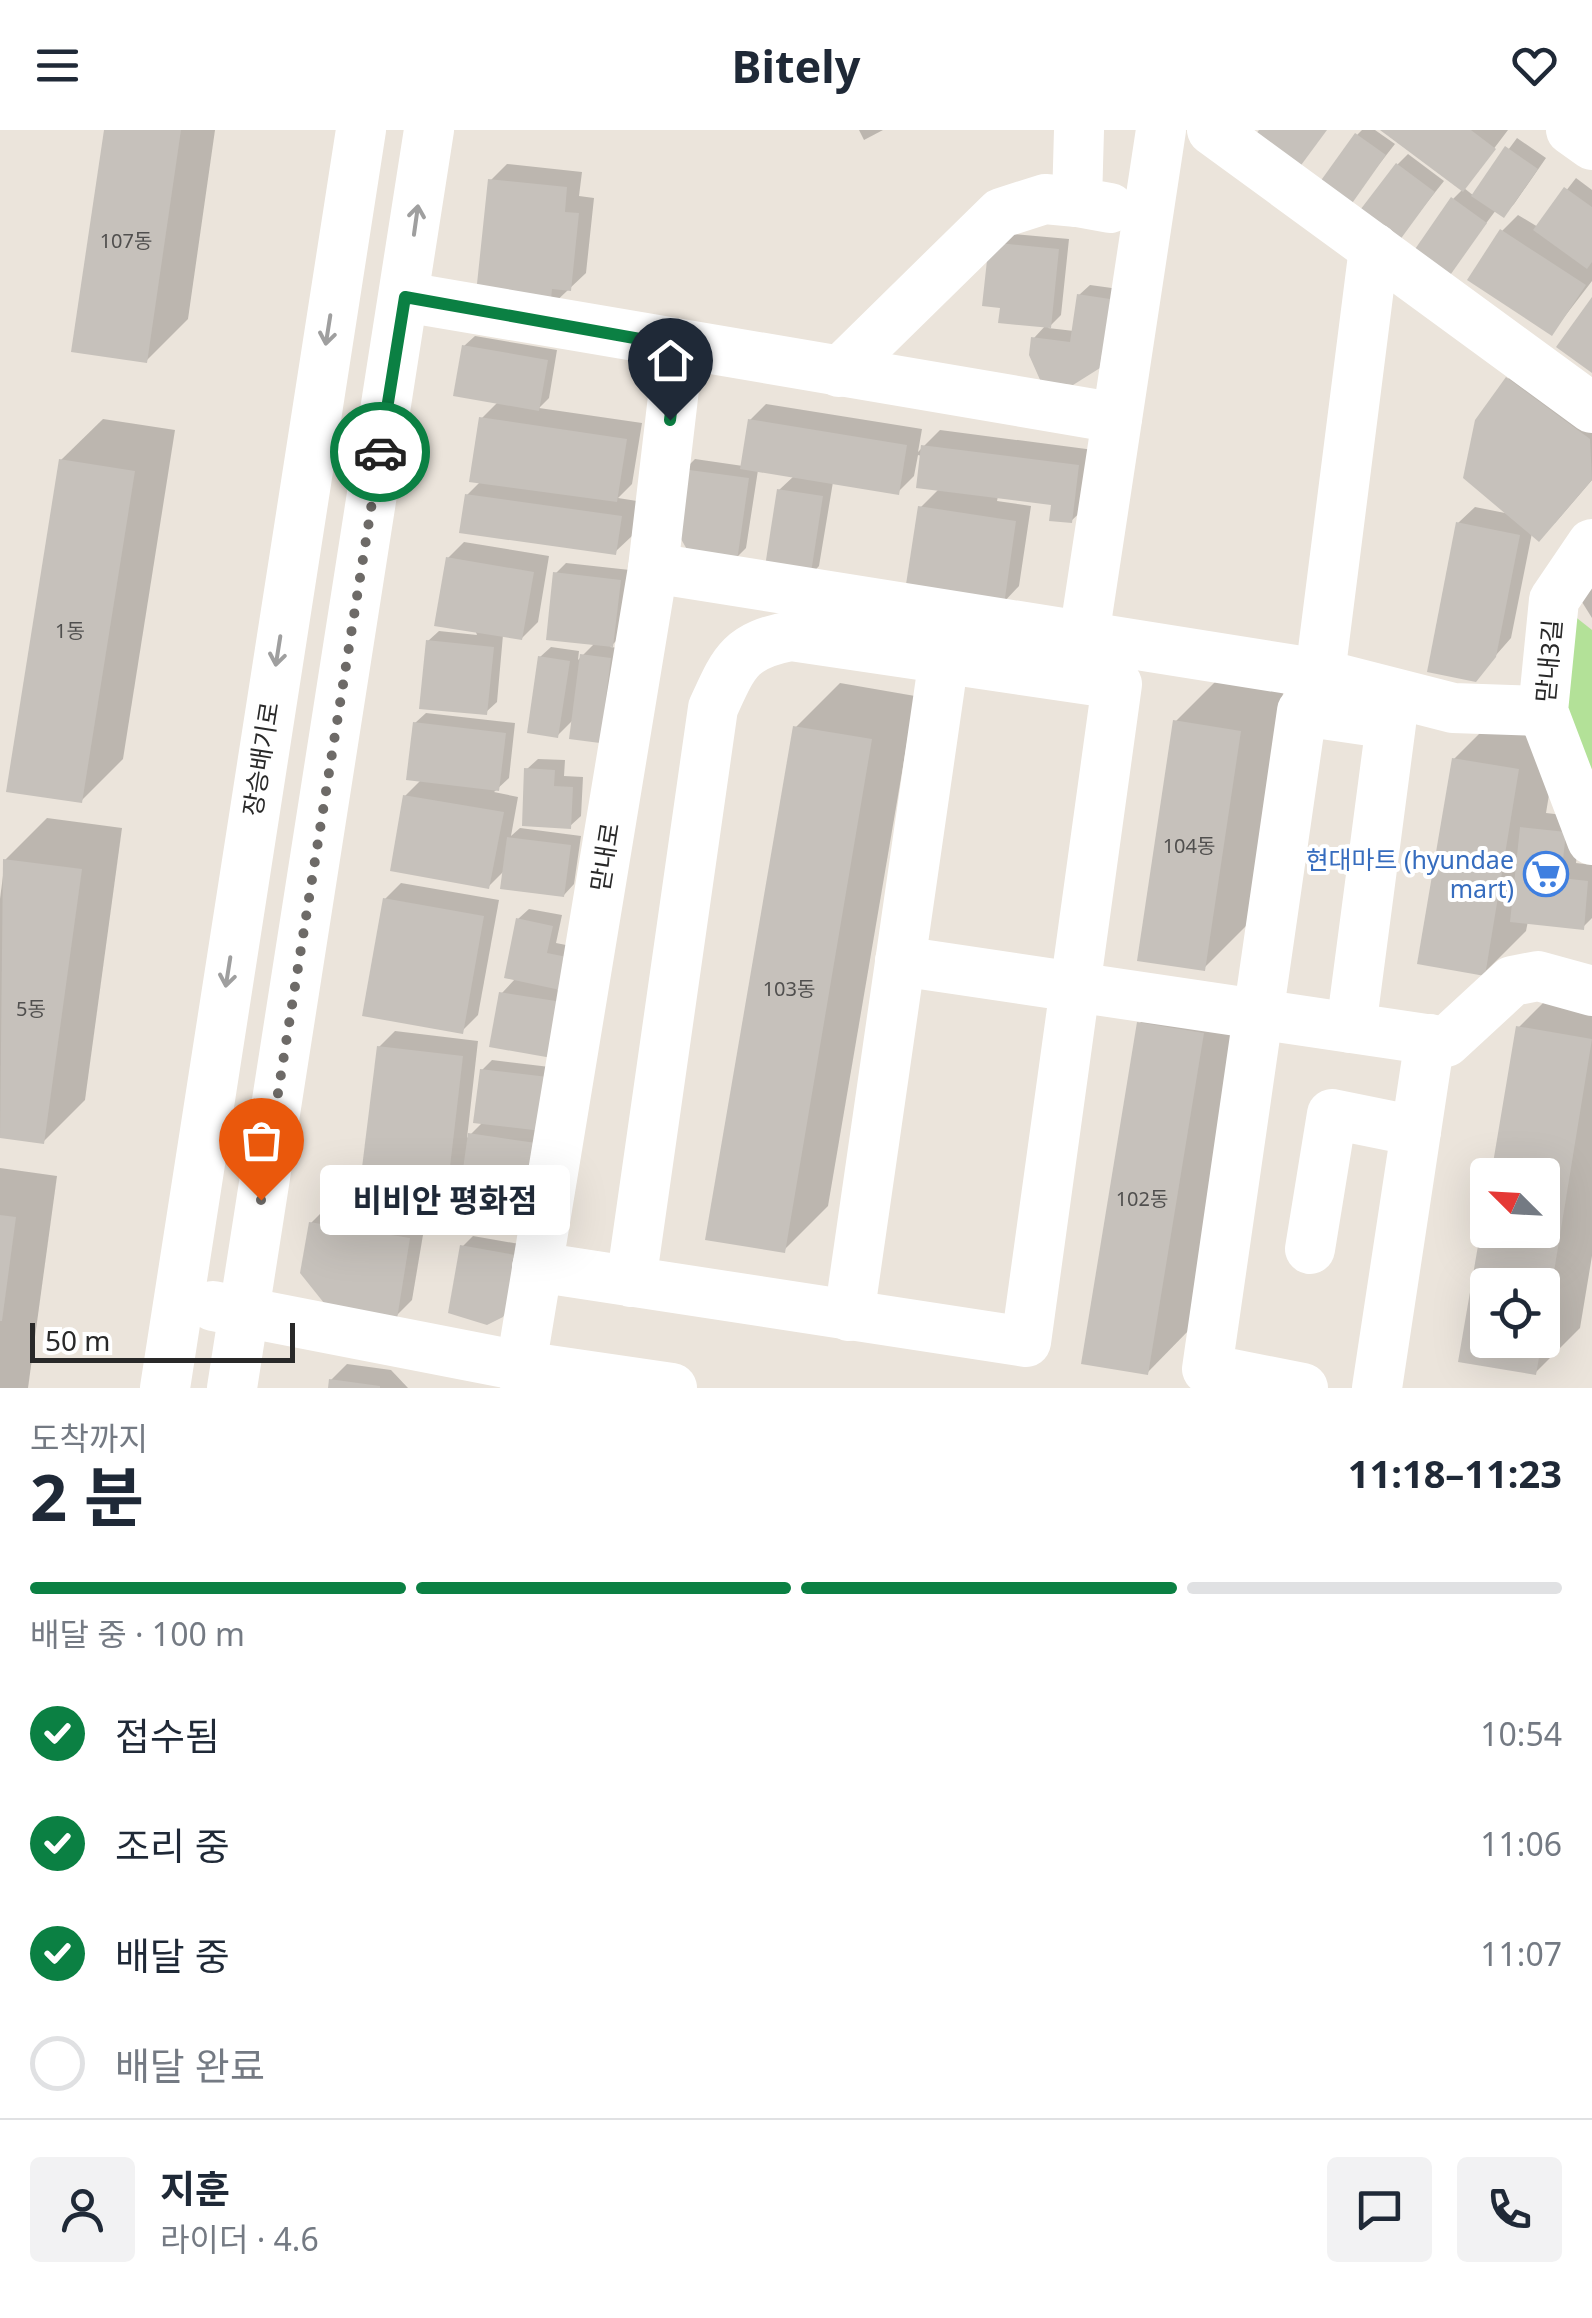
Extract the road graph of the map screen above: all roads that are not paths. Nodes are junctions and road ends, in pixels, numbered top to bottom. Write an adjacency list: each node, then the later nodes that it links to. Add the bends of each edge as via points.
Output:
1 (361, 130): 34 (street, 장승배기로, one-way to 34)
2 (429, 130): 11 (street, one-way to 2)
3 (1080, 130): 8 (street)
4 (1161, 130): 9 (street)
5 (1212, 130): 10 (street)
6 (1571, 130): 7 (street)
7 (1592, 145)
8 (1077, 202): 9 (street); 13 (street, via 1045,199 1001,213)
9 (1148, 214): 15 (street)
10 (1374, 248): 14 (street); 21 (street)
11 (405, 297): 12 (street); 35 (street)
12 (679, 346): 13 (street); 17 (street, 맏내로)
13 (839, 372): 15 (street)
14 (1592, 408)
15 (1117, 418): 19 (street)
16 (1592, 544): 18 (street, 맏내3길)
17 (653, 568): 19 (street); 32 (street, 맏내로)
18 (1573, 615): 22 (street, 맏내3길)
19 (1084, 636): 21 (street)
20 (944, 658): 24 (street); 25 (street, via 1117,684); 33 (street, via 792,636 758,642 731,668 713,708)
21 (1320, 674): 22 (street, via 1453,708)
22 (1543, 711): 23 (street, 맏내3길)
23 (1592, 840)
24 (900, 961): 25 (street); 36 (street)
25 (1075, 987): 27 (street); 36 (street, via 1026,1342)
26 (1592, 992): 29 (street, via 1539,957 1446,1042)
27 (1256, 1013): 28 (street); 28 (street, via 1302,711 1390,724); 41 (street, via 1206,1369)
28 (1351, 1028): 29 (street)
29 (1430, 1039): 30 (street)
30 (1416, 1131): 31 (street, via 1332,1114); 42 (street)
31 (1310, 1248)
32 (537, 1267): 33 (street); 37 (street, 맏내로)
33 (631, 1282): 36 (street)
34 (179, 1300): 35 (street); 38 (street, 장승배기로)
35 (244, 1310): 37 (street); 39 (street)
36 (849, 1316)
37 (523, 1377): 40 (street)
38 (165, 1388)
39 (232, 1388)
40 (672, 1388)
41 (1303, 1388)
42 (1377, 1388)

